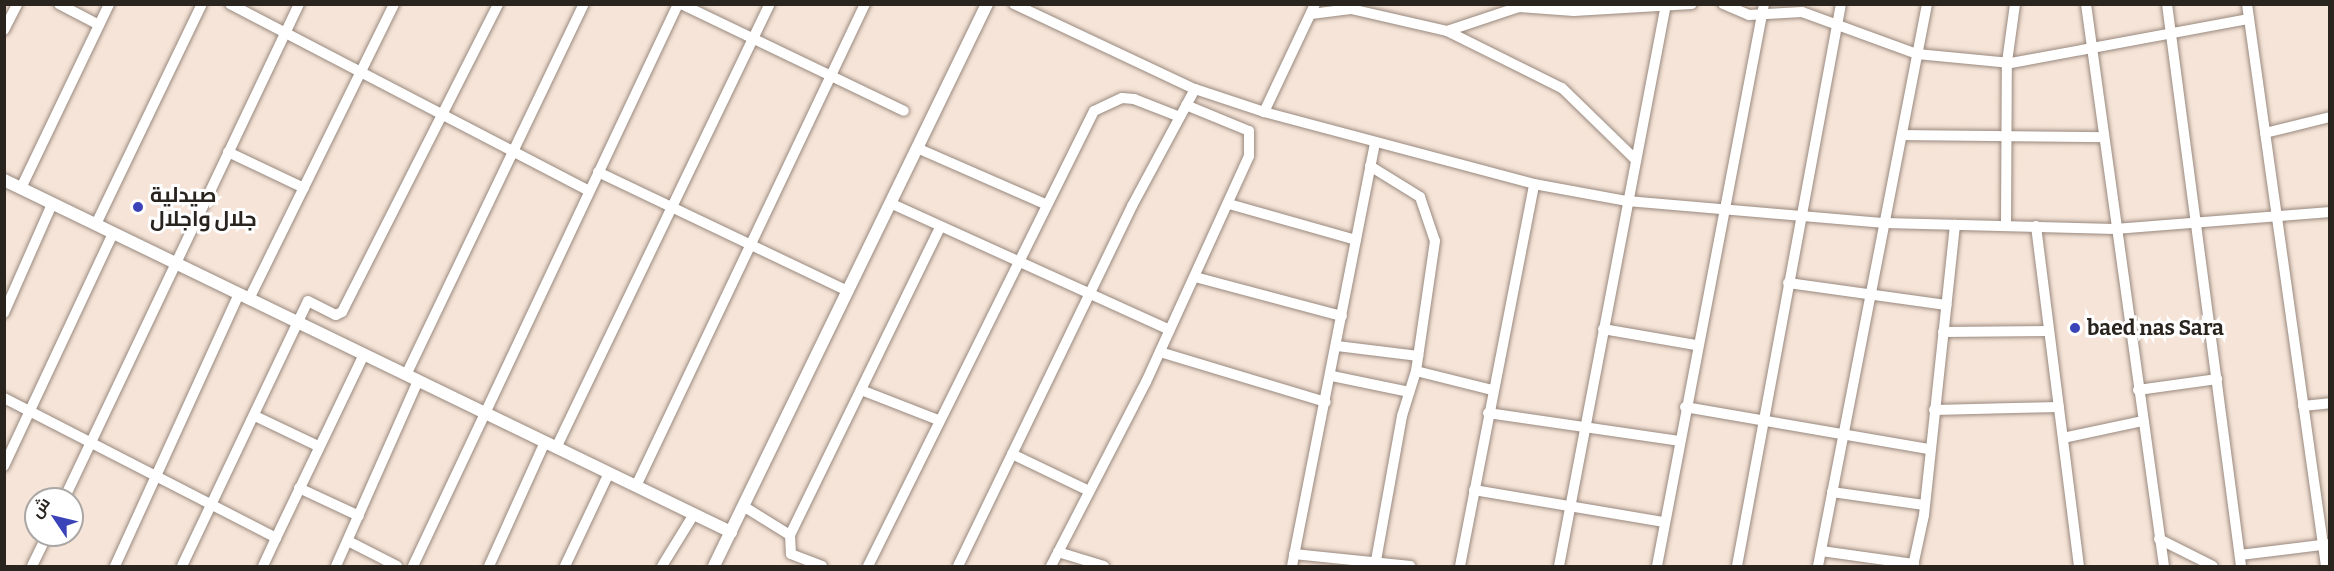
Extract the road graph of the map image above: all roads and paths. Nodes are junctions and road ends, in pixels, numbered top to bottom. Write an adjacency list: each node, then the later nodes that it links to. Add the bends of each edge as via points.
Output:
1 (17, 4): 30 (street)
2 (59, 4): 29 (street)
3 (109, 4): 29 (street)
4 (202, 4): 74 (street)
5 (230, 4): 32 (street)
6 (299, 4): 32 (street)
7 (394, 4): 38 (street)
8 (498, 4): 44 (street)
9 (584, 4): 54 (street)
10 (679, 4): 34 (street); 57 (street)
11 (770, 4): 34 (street)
12 (865, 4): 39 (street)
13 (987, 4): 52 (street)
14 (1014, 4): 40 (street)
15 (1692, 4): 23 (street)
16 (1723, 4): 26 (street)
17 (1841, 4): 28 (street)
18 (1927, 4): 36 (street)
19 (2015, 4): 37 (street)
20 (2086, 4): 35 (street)
21 (2167, 4): 33 (street)
22 (2247, 4): 27 (street)
23 (1666, 5): 24 (street); 55 (street)
24 (1574, 8): 31 (street, via 1519,7)
25 (1313, 9): 31 (street, via 1351,9); 43 (street)
26 (1763, 9): 28 (street, via 1802,12); 69 (street)
27 (2249, 19): 33 (street); 47 (street)
28 (1837, 24): 36 (street); 71 (street)
29 (99, 25): 60 (street)
30 (4, 30)
31 (1447, 31): 55 (street, via 1562,88)
32 (285, 33): 38 (street); 53 (street)
33 (2171, 34): 35 (street); 75 (street)
34 (753, 40): 39 (street); 68 (street)
35 (2092, 49): 37 (street); 50 (street)
36 (1917, 54): 37 (street); 48 (street)
37 (2007, 62): 49 (street)
38 (361, 72): 44 (street); 61 (street)
39 (831, 78): 42 (street); 83 (street)
40 (1195, 89): 41 (street); 43 (street)
41 (1186, 105): 45 (street); 67 (street, via 1251,134 1249,156)
42 (904, 111)
43 (1264, 112): 51 (street)
44 (442, 115): 54 (street); 95 (street, via 342,312 336,315 308,301)
45 (1180, 117): 66 (street, via 1134,99 1100,106); 89 (street)
46 (2330, 117): 47 (street)
47 (2265, 133): 72 (street)
48 (1902, 135): 49 (street); 73 (street)
49 (2006, 136): 50 (street); 77 (street)
50 (2104, 137): 80 (street)
51 (1375, 144): 56 (street); 59 (street)
52 (917, 148): 64 (street); 66 (street)
53 (228, 152): 61 (street); 85 (street)
54 (513, 152): 62 (street); 106 (street)
55 (1636, 160): 63 (street)
56 (1370, 166): 82 (street); 104 (street, via 1420,197 1433,228)
57 (598, 172): 62 (street); 68 (street)
58 (4, 180): 60 (street)
59 (1534, 184): 63 (street); 111 (street)
60 (21, 188): 65 (street)
61 (304, 188): 91 (street)
62 (589, 191): 122 (street)
63 (1627, 201): 69 (street); 96 (street)
64 (890, 203): 79 (street); 88 (street)
65 (52, 204): 74 (street); 93 (street)
66 (1045, 204): 84 (street)
67 (1229, 204): 82 (street); 86 (street)
68 (672, 207): 83 (street); 133 (street)
69 (1723, 210): 71 (street); 100 (street)
70 (2330, 212): 72 (street)
71 (1799, 216): 73 (street); 87 (street)
72 (2276, 217): 75 (street); 117 (street)
73 (1885, 223): 76 (street); 90 (street)
74 (96, 224): 81 (street)
75 (2197, 224): 80 (street); 108 (street)
76 (1955, 225): 77 (street); 92 (street)
77 (2006, 226): 78 (street)
78 (2036, 226): 80 (street); 98 (street)
79 (940, 227): 84 (street); 110 (street)
80 (2115, 229): 112 (street)
81 (113, 233): 85 (street); 121 (street)
82 (1356, 240): 94 (street)
83 (751, 245): 88 (street); 140 (street)
84 (1017, 258): 89 (street); 125 (street, via 1004,300 979,336)
85 (175, 263): 91 (street); 132 (street)
86 (1195, 277): 94 (street); 97 (street)
87 (1788, 283): 90 (street); 127 (street)
88 (847, 291): 149 (street)
89 (1091, 292): 97 (street); 136 (street)
90 (1870, 295): 92 (street); 129 (street)
91 (244, 296): 95 (street); 139 (street)
92 (1946, 305): 99 (street)
93 (4, 313)
94 (1342, 316): 101 (street)
95 (297, 322): 103 (street); 124 (street)
96 (1603, 329): 100 (street); 128 (street)
97 (1170, 330): 102 (street)
98 (2049, 331): 99 (street); 119 (street)
99 (1943, 332): 120 (street)
100 (1696, 345): 118 (street)
101 (1337, 346): 104 (street); 107 (street)
102 (1160, 352): 115 (street); 144 (street)
103 (364, 354): 106 (street); 134 (street)
104 (1418, 356): 105 (street)
105 (1416, 371): 111 (street); 113 (street)
106 (406, 375): 109 (street)
107 (1332, 376): 113 (street); 115 (street)
108 (2217, 379): 112 (street); 163 (street)
109 (418, 381): 122 (street); 151 (street)
110 (861, 390): 125 (street); 154 (street)
111 (1492, 390): 123 (street)
112 (2138, 390): 126 (street)
113 (1409, 392): 164 (street)
114 (4, 398): 121 (street)
115 (1326, 402): 162 (street)
116 (2330, 403): 117 (street)
117 (2303, 406): 158 (street)
118 (1685, 407): 127 (street); 131 (street)
119 (2059, 407): 120 (street); 130 (street)
120 (1934, 410): 135 (street)
121 (32, 411): 132 (street); 137 (street)
122 (483, 412): 133 (street); 172 (street)
123 (1488, 413): 128 (street); 143 (street)
124 (255, 417): 134 (street); 146 (street)
125 (939, 420): 178 (street)
126 (2143, 422): 130 (street); 156 (street)
127 (1763, 423): 129 (street); 187 (street)
128 (1585, 427): 131 (street); 147 (street)
129 (1843, 437): 135 (street); 145 (street)
130 (2063, 438): 189 (street)
131 (1679, 441): 152 (street)
132 (91, 442): 139 (street); 141 (street)
133 (551, 445): 138 (street); 173 (street)
134 (318, 446): 142 (street)
135 (1928, 450): 148 (street)
136 (1012, 454): 144 (street); 179 (street)
137 (4, 466)
138 (609, 473): 140 (street); 174 (street)
139 (157, 477): 146 (street); 167 (street)
140 (636, 486): 150 (street)
141 (70, 487)
142 (299, 488): 151 (street); 155 (street)
143 (1474, 490): 147 (street); 184 (street)
144 (1089, 491): 161 (street)
145 (1832, 492): 148 (street); 160 (street)
146 (212, 505): 155 (street); 168 (street)
147 (1570, 505): 152 (street); 185 (street)
148 (1924, 505): 165 (street)
149 (743, 506): 153 (street); 154 (street)
150 (694, 514): 153 (street); 175 (street)
151 (359, 516): 157 (street)
152 (1664, 522): 186 (street)
153 (731, 532): 176 (street)
154 (790, 535): 177 (street, via 791,555)
155 (276, 538): 169 (street)
156 (2160, 539): 190 (street); 191 (street)
157 (348, 541): 170 (street); 171 (street)
158 (2326, 544): 163 (street); 192 (street)
159 (41, 547): 166 (street)
160 (1821, 551): 165 (street); 188 (street)
161 (1058, 552): 180 (street); 181 (street)
162 (1294, 554): 164 (street); 182 (street)
163 (2240, 561)
164 (1375, 565): 183 (street)
165 (1913, 566)
166 (32, 567)
167 (115, 567)
168 (182, 567)
169 (264, 567)
170 (336, 567)
171 (397, 567)
172 (413, 567)
173 (489, 567)
174 (565, 567)
175 (662, 567)
176 (714, 567)
177 (822, 567)
178 (868, 567)
179 (958, 567)
180 (1052, 567)
181 (1104, 567)
182 (1292, 567)
183 (1410, 567)
184 (1460, 567)
185 (1559, 567)
186 (1657, 567)
187 (1737, 567)
188 (1818, 567)
189 (2079, 567)
190 (2164, 567)
191 (2213, 567)
192 (2326, 567)

